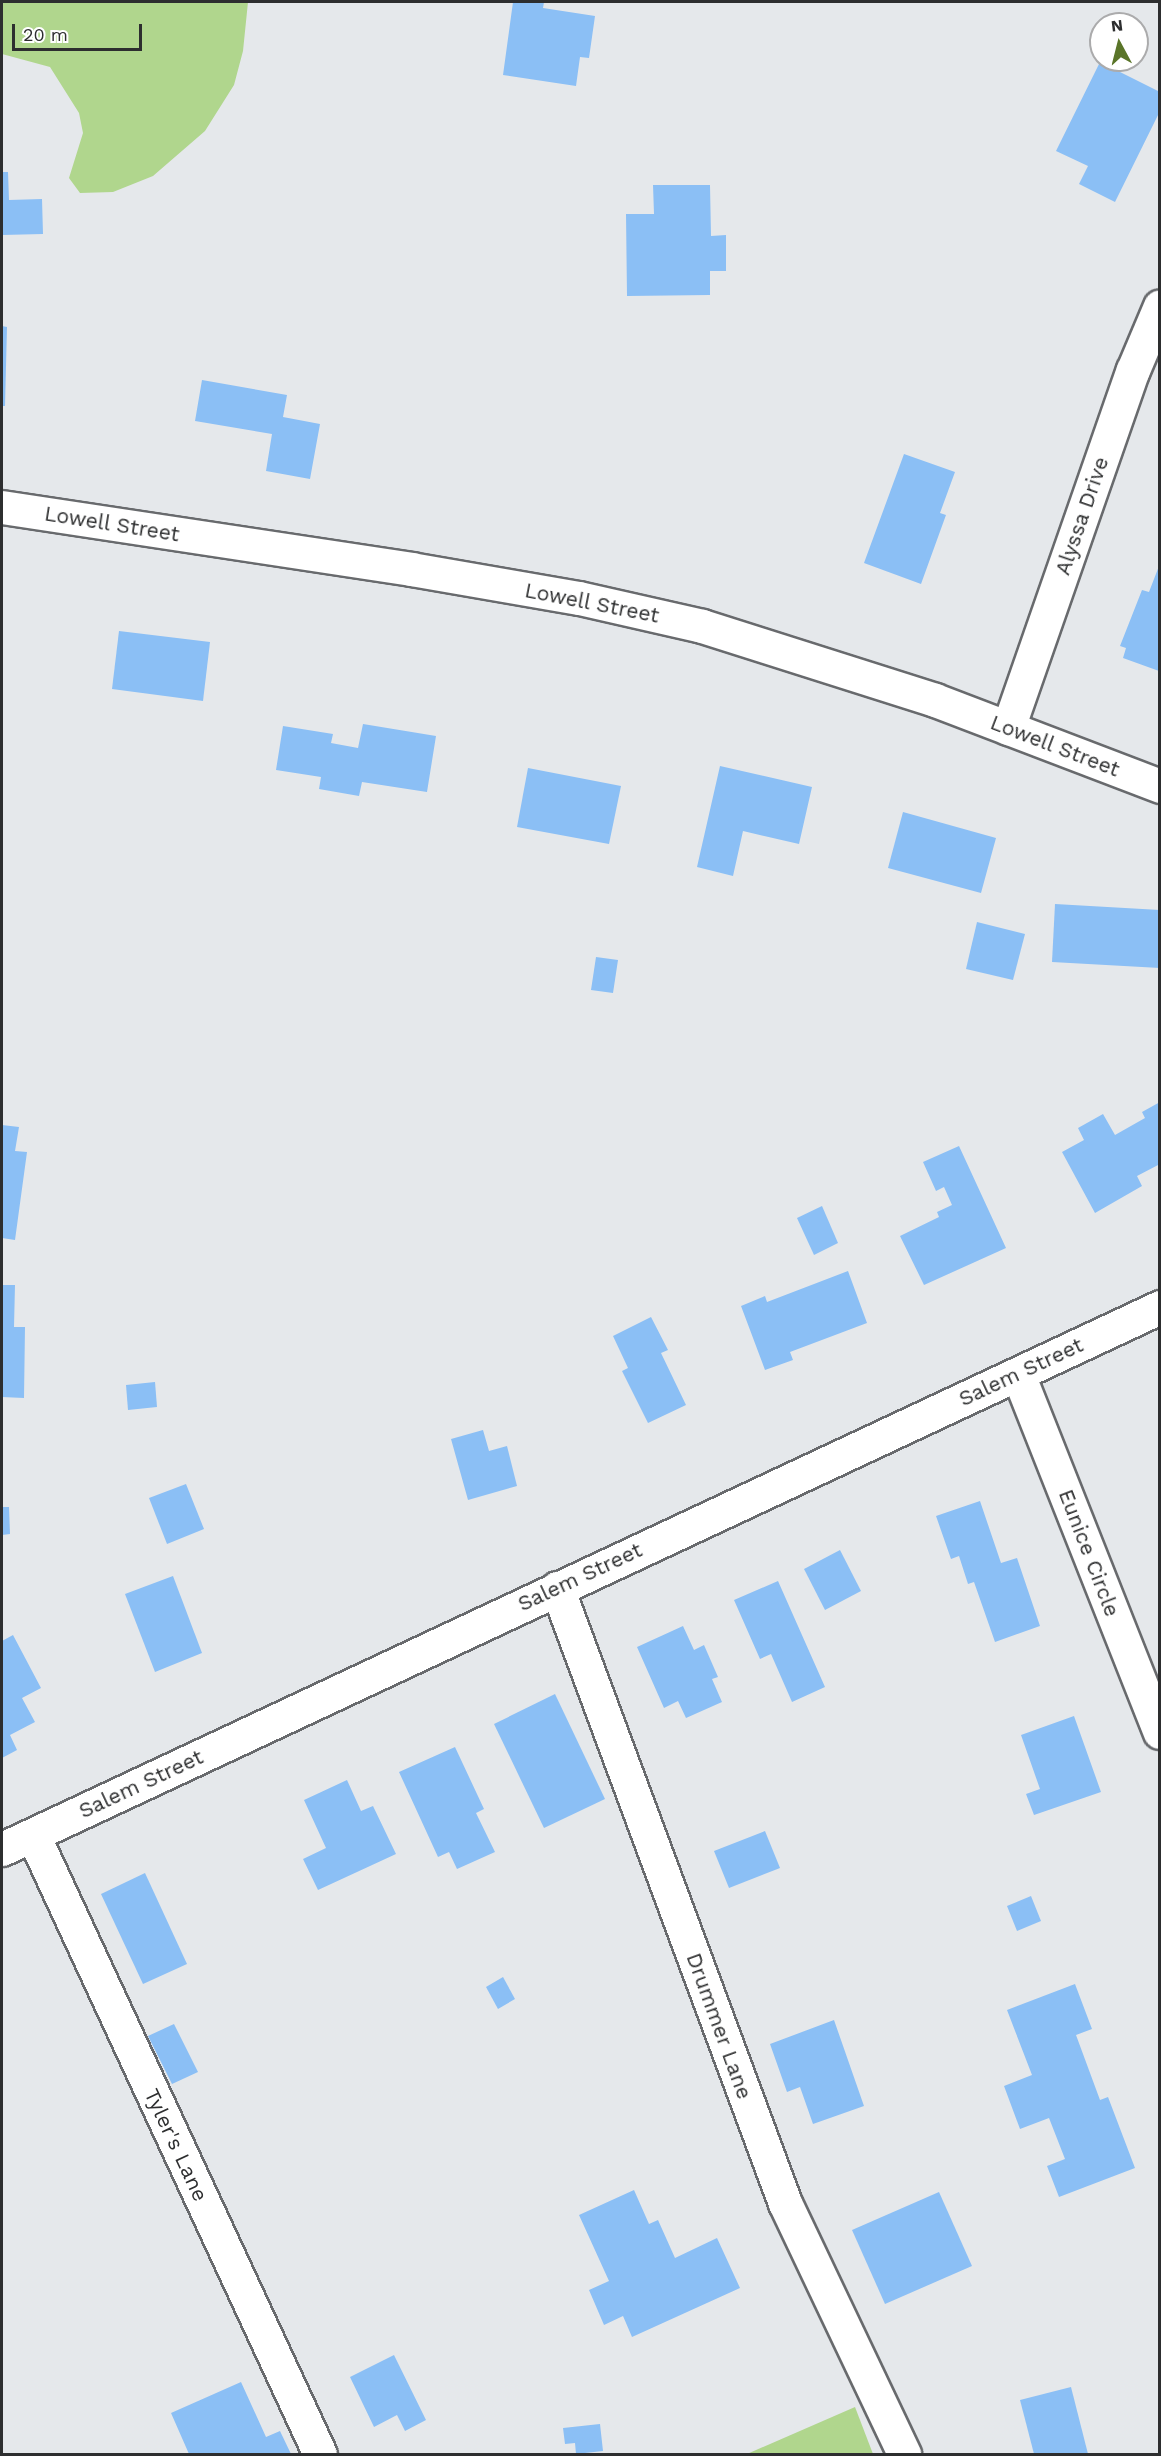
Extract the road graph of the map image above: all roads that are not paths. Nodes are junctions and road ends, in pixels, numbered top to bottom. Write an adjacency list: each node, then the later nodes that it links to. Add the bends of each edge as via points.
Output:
1 (1160, 306): 3 (main road, Alyssa Drive, via 1133,370)
2 (2, 507): 3 (main road, Lowell Street, via 411,569 644,612 786,650)
3 (1008, 728): 4 (main road, Lowell Street)
4 (1160, 786)
5 (1160, 1307): 6 (main road, Salem Street)
6 (1018, 1374): 7 (main road, Salem Street); 8 (main road, Eunice Circle)
7 (557, 1588): 9 (main road, Salem Street); 12 (main road, Drummer Lane, via 785,2203)
8 (1160, 1732)
9 (33, 1835): 10 (main road, Salem Street); 11 (main road, Tyler's Lane)
10 (2, 1849)
11 (320, 2454)
12 (904, 2454)

